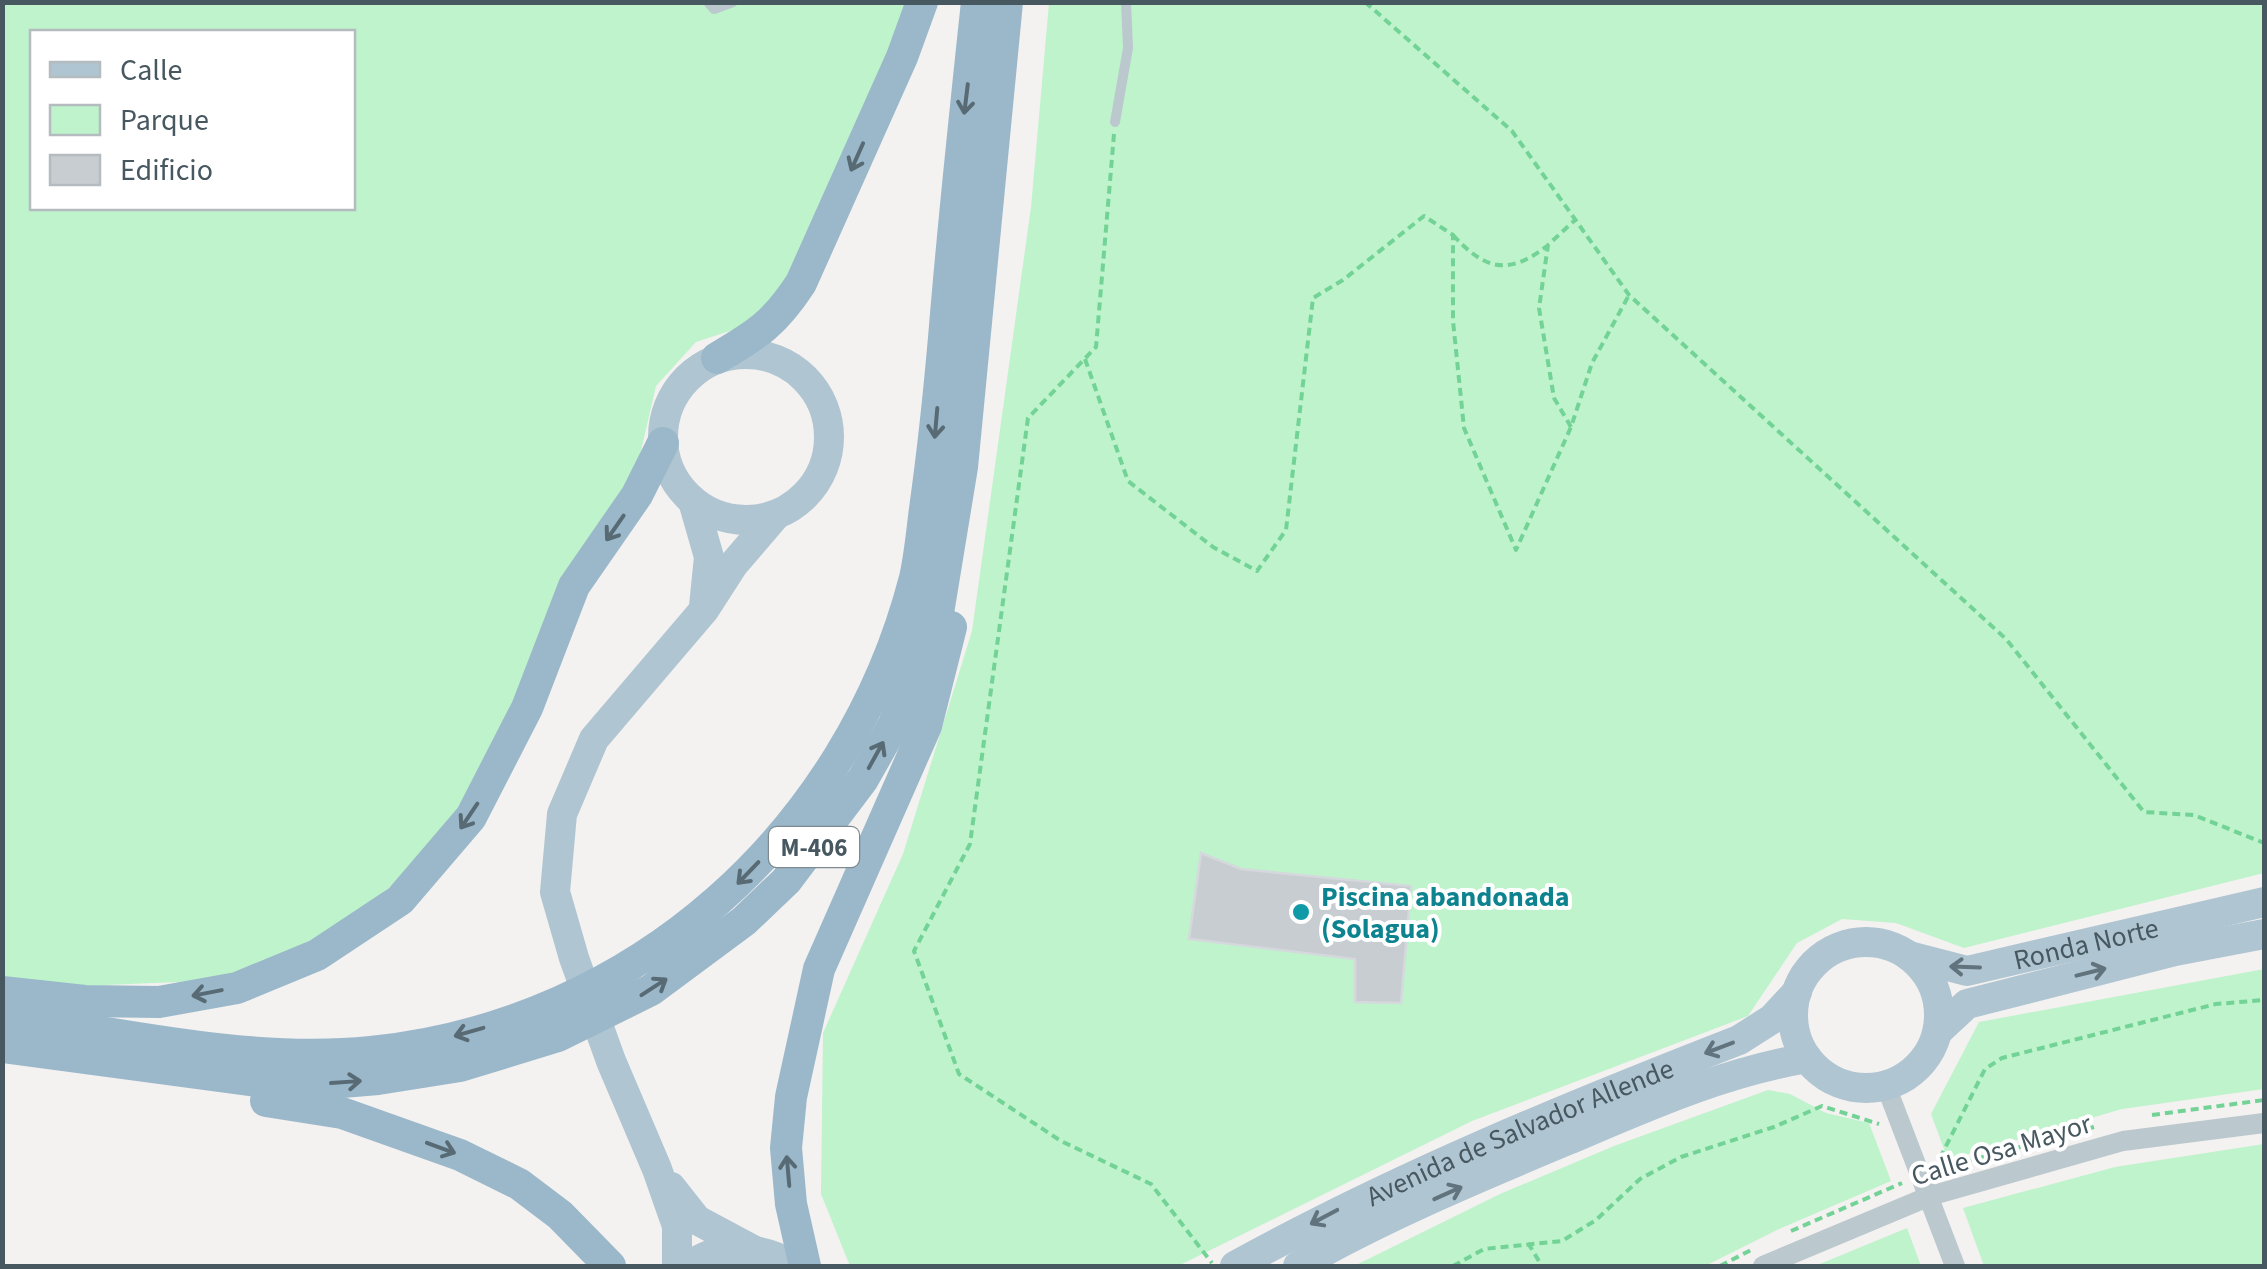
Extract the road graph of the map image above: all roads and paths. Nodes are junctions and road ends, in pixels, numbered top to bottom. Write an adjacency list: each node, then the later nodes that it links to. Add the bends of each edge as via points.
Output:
1 (708, 2): 2 (lane, via 714,9)
2 (733, 2)
3 (922, 2): 14 (highway, one-way to 14, via 801,283 762,332)
4 (977, 2): 29 (highway, M-406, one-way to 29, via 916,575 859,726 770,851 682,931 621,970 548,1008 460,1036 372,1052 295,1054)
5 (1007, 2): 29 (highway, M-406, one-way to 5, via 296,1086 460,1066 558,1036 651,990 786,881 863,780 894,724 938,613 962,467)
6 (1021, 2): 43 (highway, one-way to 6, via 791,1204 791,1098 818,969 926,726 962,582 993,384)
7 (1126, 2): 9 (lane, via 1128,48)
8 (1365, 2): 10 (path, via 1512,132)
9 (1115, 122): 15 (path, via 1096,347)
10 (1575, 220): 12 (path); 13 (path)
11 (1453, 235): 12 (path, via 1488,264 1526,262); 15 (path, via 1424,216 1312,298 1286,530 1258,572 1212,548 1128,481); 16 (path, via 1464,428 1516,550)
12 (1548, 245): 16 (path, via 1540,308 1554,398)
13 (1629, 296): 16 (path, via 1592,363); 21 (path, via 2006,639 2144,812 2194,815)
14 (717, 358): 17 (main road, via 676,391); 19 (main road, via 769,356 793,367 825,408 827,460 816,484)
15 (1085, 359): 44 (path, via 1028,418 970,844 914,951 959,1074 1061,1141 1151,1184)
16 (1571, 427)
17 (663, 443): 18 (main road, via 678,485); 25 (highway, one-way to 25, via 637,495 574,586 528,708 471,818 400,900 317,955 236,988 159,1002)
18 (693, 501): 19 (main road, via 718,516); 20 (main road, via 709,556)
19 (775, 516): 20 (main road)
20 (704, 610): 35 (main road, via 594,740 562,814 556,892 611,1061)
21 (2264, 843)
22 (2264, 902): 24 (main road, Ronda Norte, one-way to 24, via 1966,971)
23 (2264, 934): 28 (main road, Ronda Norte, one-way to 23, via 1967,1004)
24 (1909, 956): 26 (main road, via 1866,942 1844,946 1824,956); 28 (main road, via 1934,989)
25 (2, 992)
26 (1797, 992): 30 (main road, via 1793,1015); 45 (main road, Avenida de Salvador Allende, one-way to 45, via 1772,1019 1738,1040 1331,1213)
27 (2264, 1000): 34 (path, via 2216,1004 2002,1058 1985,1069)
28 (1938, 1031): 31 (main road, via 1920,1066)
29 (4, 1037): 39 (highway, one-way to 39, via 73,1072 342,1113 460,1155 519,1184)
30 (1806, 1058): 31 (main road, via 1842,1084); 46 (main road, Avenida de Salvador Allende, one-way to 30, via 1675,1095 1751,1068)
31 (1886, 1086): 36 (street)
32 (2264, 1123): 36 (street, Calle Osa Mayor, via 2123,1141)
33 (1879, 1124): 37 (path, via 1822,1106 1681,1157 1640,1179 1596,1220 1562,1240)
34 (1940, 1158)
35 (657, 1169): 38 (main road, via 697,1220); 40 (main road, via 677,1226)
36 (1930, 1196): 49 (street, Calle Osa Mayor); 50 (street)
37 (1528, 1243): 47 (path, via 1484,1250); 48 (path)
38 (753, 1250): 41 (main road, via 726,1250); 42 (main road)
39 (610, 1266)
40 (677, 1266)
41 (690, 1266)
42 (794, 1266)
43 (806, 1266)
44 (1214, 1266)
45 (1235, 1266)
46 (1298, 1266)
47 (1453, 1266)
48 (1542, 1266)
49 (1763, 1266)
50 (1955, 1266)

